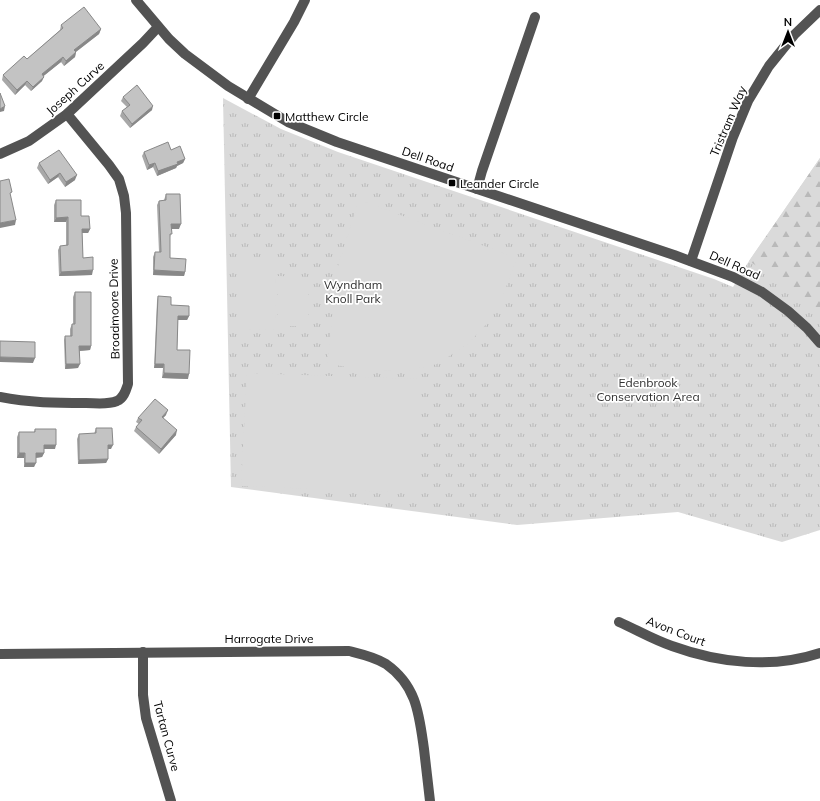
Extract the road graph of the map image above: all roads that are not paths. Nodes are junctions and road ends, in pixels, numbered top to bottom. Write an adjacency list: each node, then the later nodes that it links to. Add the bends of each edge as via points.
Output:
1 (136, 0): 5 (street, Dell Road)
2 (305, 0): 6 (street)
3 (820, 10): 10 (street, Tristram Way, via 794,35 769,66 748,101 733,137)
4 (535, 16): 9 (street)
5 (158, 27): 6 (street, Dell Road, via 185,54); 7 (street, Joseph Curve)
6 (248, 99): 9 (street, Dell Road, via 288,122 337,142)
7 (67, 114): 8 (street, Joseph Curve, via 29,141); 12 (street, Broadmoore Drive, via 119,179 124,196 128,384 125,394 118,400 108,403 50,403)
8 (0, 154)
9 (477, 189): 10 (street, Dell Road)
10 (691, 261): 11 (street, Dell Road, via 762,292 808,328)
11 (820, 343)
12 (0, 397)
13 (619, 622): 15 (street, Avon Court, via 672,646 706,657 741,662 777,662)
14 (143, 652): 16 (street, Harrogate Drive); 17 (street, Tartan Curve, via 146,718); 18 (street, Harrogate Drive, via 349,651 368,655 386,664 401,677 412,694 419,712)
15 (820, 653)
16 (0, 654)
17 (171, 801)
18 (430, 801)

